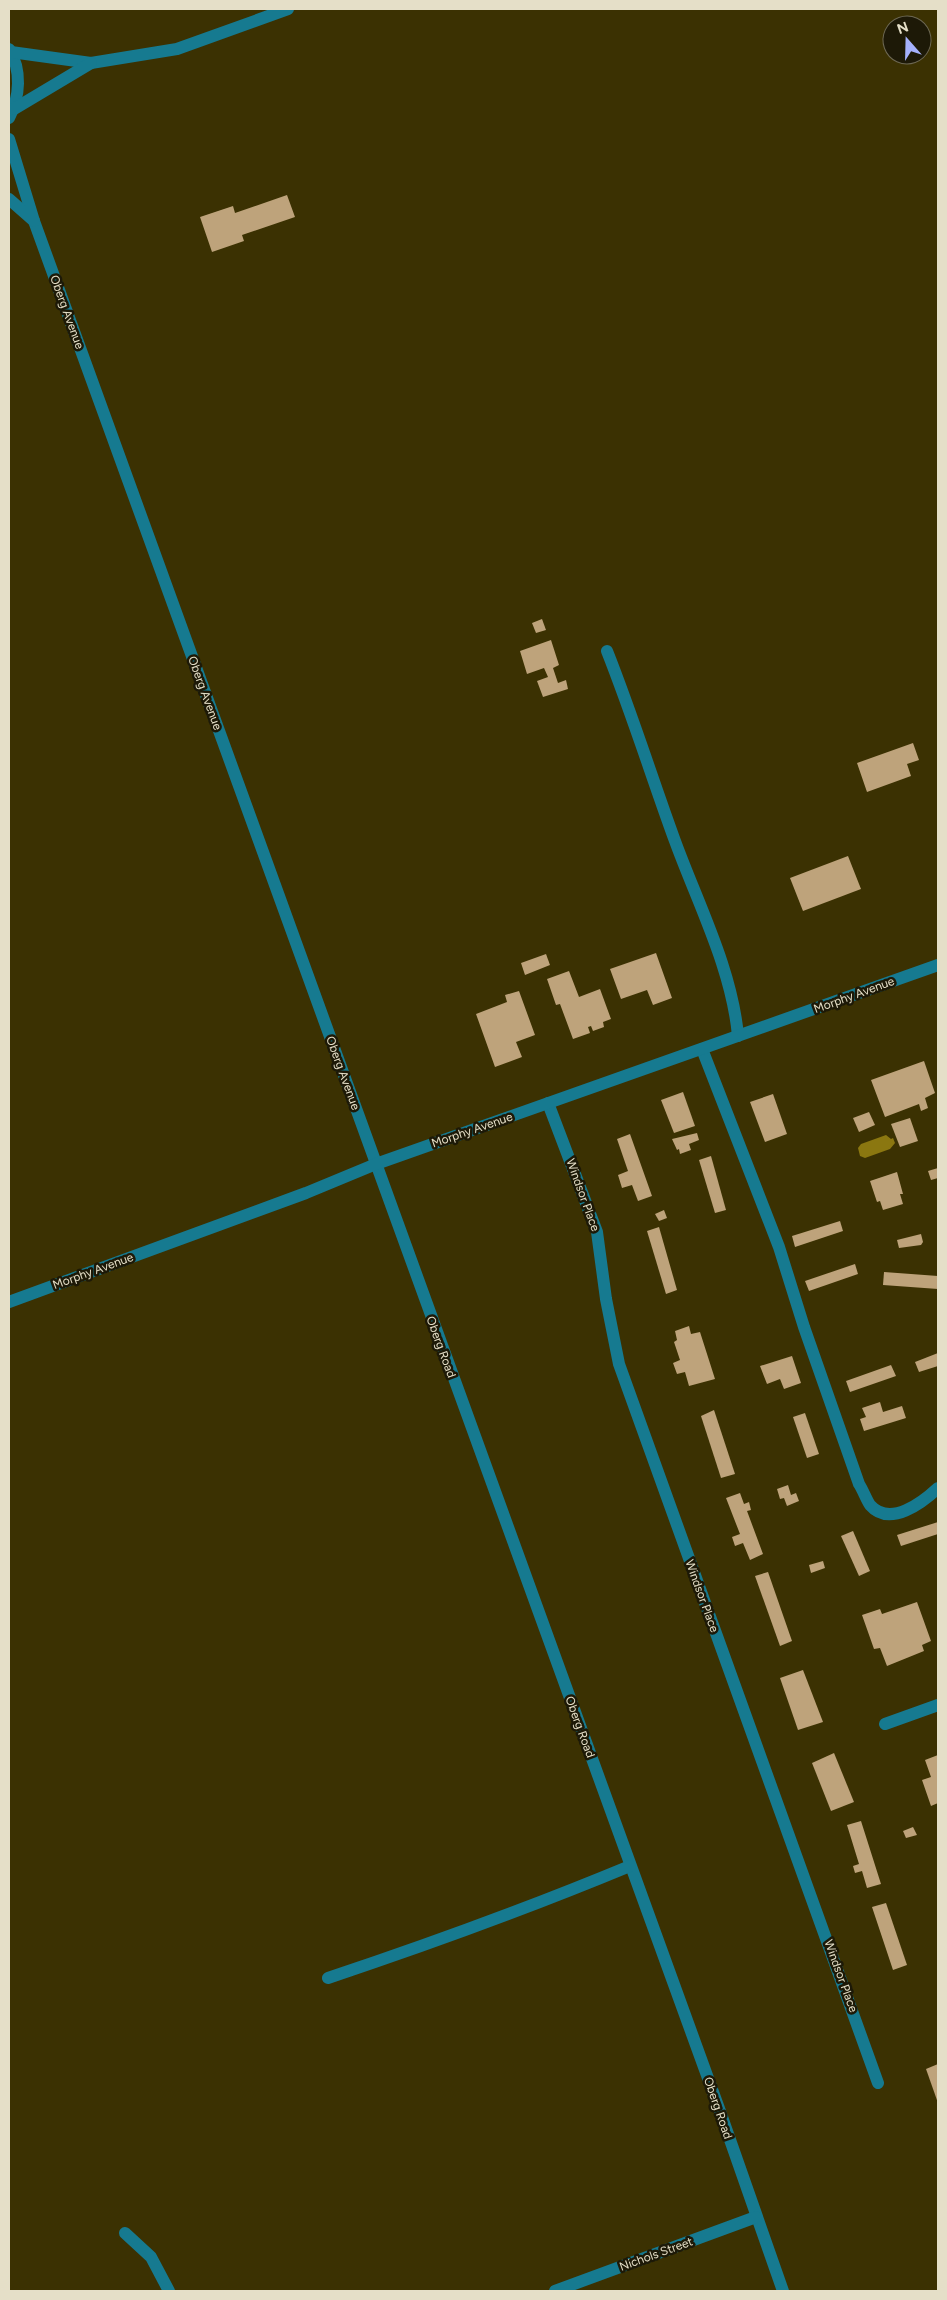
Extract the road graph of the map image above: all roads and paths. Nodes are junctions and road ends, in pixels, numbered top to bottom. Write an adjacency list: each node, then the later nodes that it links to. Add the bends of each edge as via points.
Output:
1 (288, 9): 3 (street, via 177,49)
2 (10, 51): 3 (street); 4 (street, via 18,80)
3 (91, 63): 4 (street)
4 (11, 113)
5 (9, 139): 7 (street, Oberg Avenue)
6 (9, 199): 7 (street, Oberg Avenue)
7 (34, 221): 13 (street, Oberg Avenue)
8 (607, 651): 10 (street, via 710,931 735,1007)
9 (938, 965): 10 (street, Morphy Avenue)
10 (738, 1036): 11 (street, Morphy Avenue)
11 (702, 1049): 12 (street, Morphy Avenue); 15 (street, via 779,1247 859,1484 870,1505 882,1513 903,1512 924,1501)
12 (548, 1103): 13 (street, Morphy Avenue); 20 (street, Windsor Place, via 598,1232 606,1299 619,1364)
13 (376, 1164): 14 (street, Morphy Avenue, via 306,1193); 18 (street, Oberg Road)
14 (9, 1302)
15 (938, 1488)
16 (938, 1705): 17 (street)
17 (885, 1724)
18 (630, 1866): 19 (street, via 558,1896); 21 (street, Oberg Road)
19 (328, 1978)
20 (878, 2083)
21 (756, 2218): 24 (street, Nichols Street); 25 (street, Oberg Road)
22 (125, 2233): 23 (street, via 151,2257)
23 (168, 2291)
24 (556, 2291)
25 (783, 2291)

